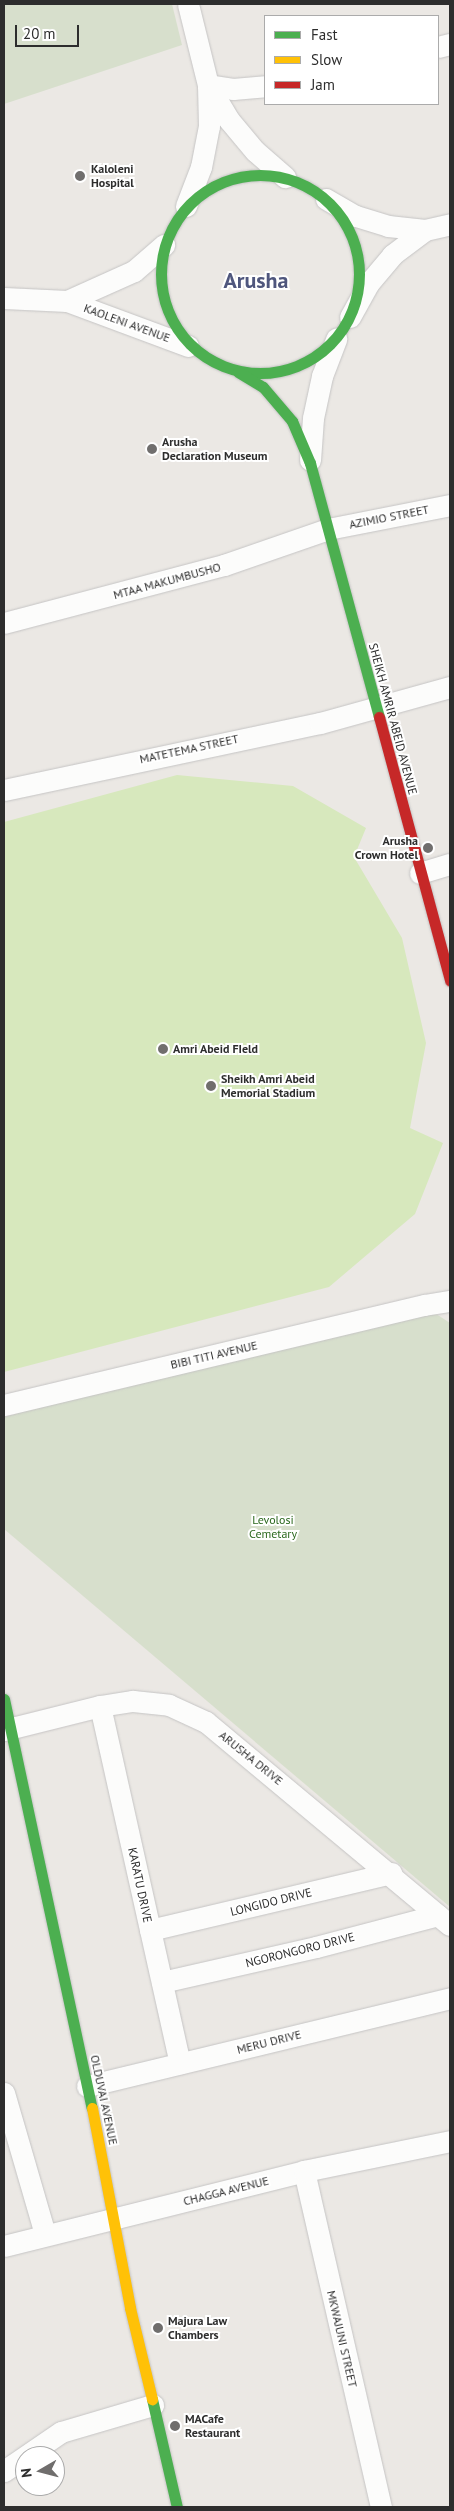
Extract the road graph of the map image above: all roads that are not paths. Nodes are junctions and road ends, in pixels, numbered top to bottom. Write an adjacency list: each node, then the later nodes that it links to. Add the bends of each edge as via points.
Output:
1 (188, 4): 2 (street)
2 (208, 85): 3 (street, via 233,89); 4 (street, via 229,120 255,151); 6 (street, via 209,126 201,167)
3 (264, 86)
4 (285, 177): 5 (street); 6 (street, via 259,174 232,178 207,189)
5 (326, 199): 8 (street, via 356,216 388,226); 12 (street, via 346,224 357,254 359,286)
6 (186, 206): 9 (street)
7 (450, 224): 8 (street)
8 (425, 230): 12 (street, via 392,255 368,284)
9 (164, 245): 11 (street, KAOLENI AVENUE, via 134,271); 14 (street, via 160,277 166,309)
10 (4, 298): 11 (street, KAOLENI AVENUE)
11 (67, 301): 14 (street, KAOLENI AVENUE)
12 (350, 316): 13 (street)
13 (336, 339): 15 (street, via 316,358 291,370 265,374); 16 (street, via 322,376 313,418)
14 (188, 346): 15 (street, via 207,360)
15 (238, 372): 16 (street, SHEIKH AMRIR ABEID AVENUE, via 263,388 292,421)
16 (310, 463): 18 (street, SHEIKH AMRIR ABEID AVENUE)
17 (450, 505): 18 (street, AZIMIO STREET)
18 (328, 529): 19 (street, MTAA MAKUMBUSHO, via 224,566); 21 (street, SHEIKH AMRIR ABEID AVENUE)
19 (4, 624)
20 (450, 688): 21 (street, MATETEMA STREET)
21 (375, 707): 22 (street, MATETEMA STREET, via 320,723); 24 (street, SHEIKH AMRIR ABEID AVENUE)
22 (4, 790)
23 (450, 864): 24 (street)
24 (420, 872): 25 (street, SHEIKH AMRIR ABEID AVENUE)
25 (450, 981)
26 (450, 1286): 28 (street)
27 (450, 1301): 28 (street)
28 (424, 1304): 29 (street); 30 (street, BIBI TITI AVENUE)
29 (450, 1315)
30 (4, 1405)
31 (4, 1699): 33 (street, OLDUVAI AVENUE)
32 (100, 1706): 33 (street, ARUSHA DRIVE); 34 (street, ARUSHA DRIVE, via 155,1701 206,1722); 36 (street, KARATU DRIVE)
33 (7, 1729): 40 (street, OLDUVAI AVENUE)
34 (391, 1873): 35 (street, ARUSHA DRIVE); 36 (street, LONGIDO DRIVE)
35 (444, 1920): 37 (street, NGORONGORO DRIVE)
36 (150, 1930): 37 (street, KARATU DRIVE)
37 (162, 1982): 39 (street, KARATU DRIVE)
38 (450, 1998): 39 (street, MERU DRIVE)
39 (180, 2064): 40 (street, MERU DRIVE)
40 (87, 2086): 44 (street, OLDUVAI AVENUE)
41 (4, 2093): 45 (street)
42 (450, 2141): 43 (street, CHAGGA AVENUE)
43 (304, 2171): 44 (street, CHAGGA AVENUE); 50 (street, MKWAJUNI STREET)
44 (113, 2220): 45 (street, CHAGGA AVENUE); 47 (street, OLDUVAI AVENUE)
45 (45, 2234): 46 (street, CHAGGA AVENUE)
46 (4, 2246)
47 (154, 2405): 48 (street, via 61,2432); 49 (street, OLDUVAI AVENUE)
48 (4, 2471)
49 (177, 2507)
50 (381, 2507)

